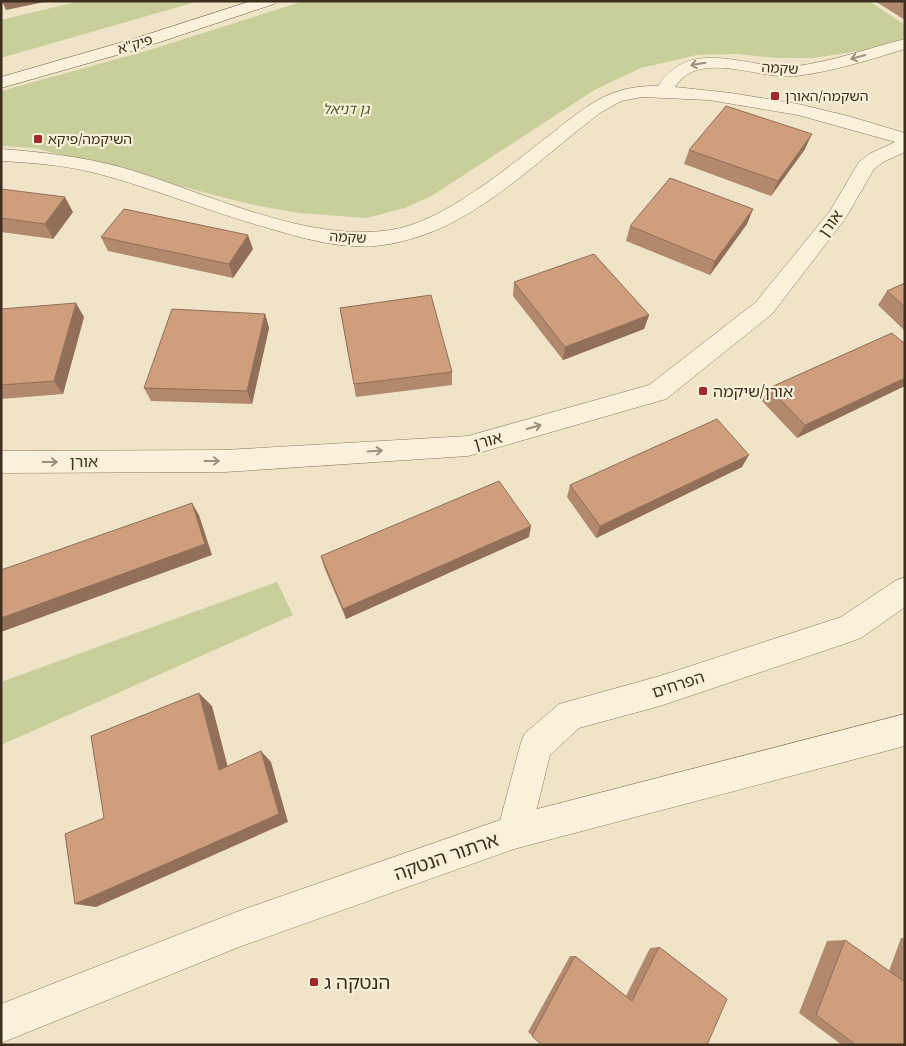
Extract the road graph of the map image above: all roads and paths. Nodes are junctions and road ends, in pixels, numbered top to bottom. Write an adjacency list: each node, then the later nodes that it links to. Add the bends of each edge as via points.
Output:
1 (233, 1): 4 (street, פיק"א)
2 (268, 1): 5 (street, פיק"א)
3 (905, 44): 6 (street, שקמה, one-way to 6, via 788,72 721,63 688,66 672,76)
4 (1, 70)
5 (1, 83)
6 (663, 91): 7 (street, שקמה, via 758,102); 11 (street, שקמה, via 630,93 605,102 470,202 422,228 393,237 336,238 301,232 133,177 57,159)
7 (863, 126): 8 (street); 9 (street); 12 (street, אורן, via 868,139)
8 (905, 128)
9 (905, 139)
10 (905, 145): 12 (street, אורן)
11 (1, 155)
12 (866, 166): 13 (street, אורן, one-way to 12, via 225,461 468,446 657,392 764,308 838,214)
13 (1, 462)
14 (905, 590): 16 (street, הפרחים, via 850,628 660,691 570,715 536,746)
15 (905, 730): 16 (street, ארתור הנטקה)
16 (514, 832): 17 (street, ארתור הנטקה, via 239,929)
17 (1, 1024)

